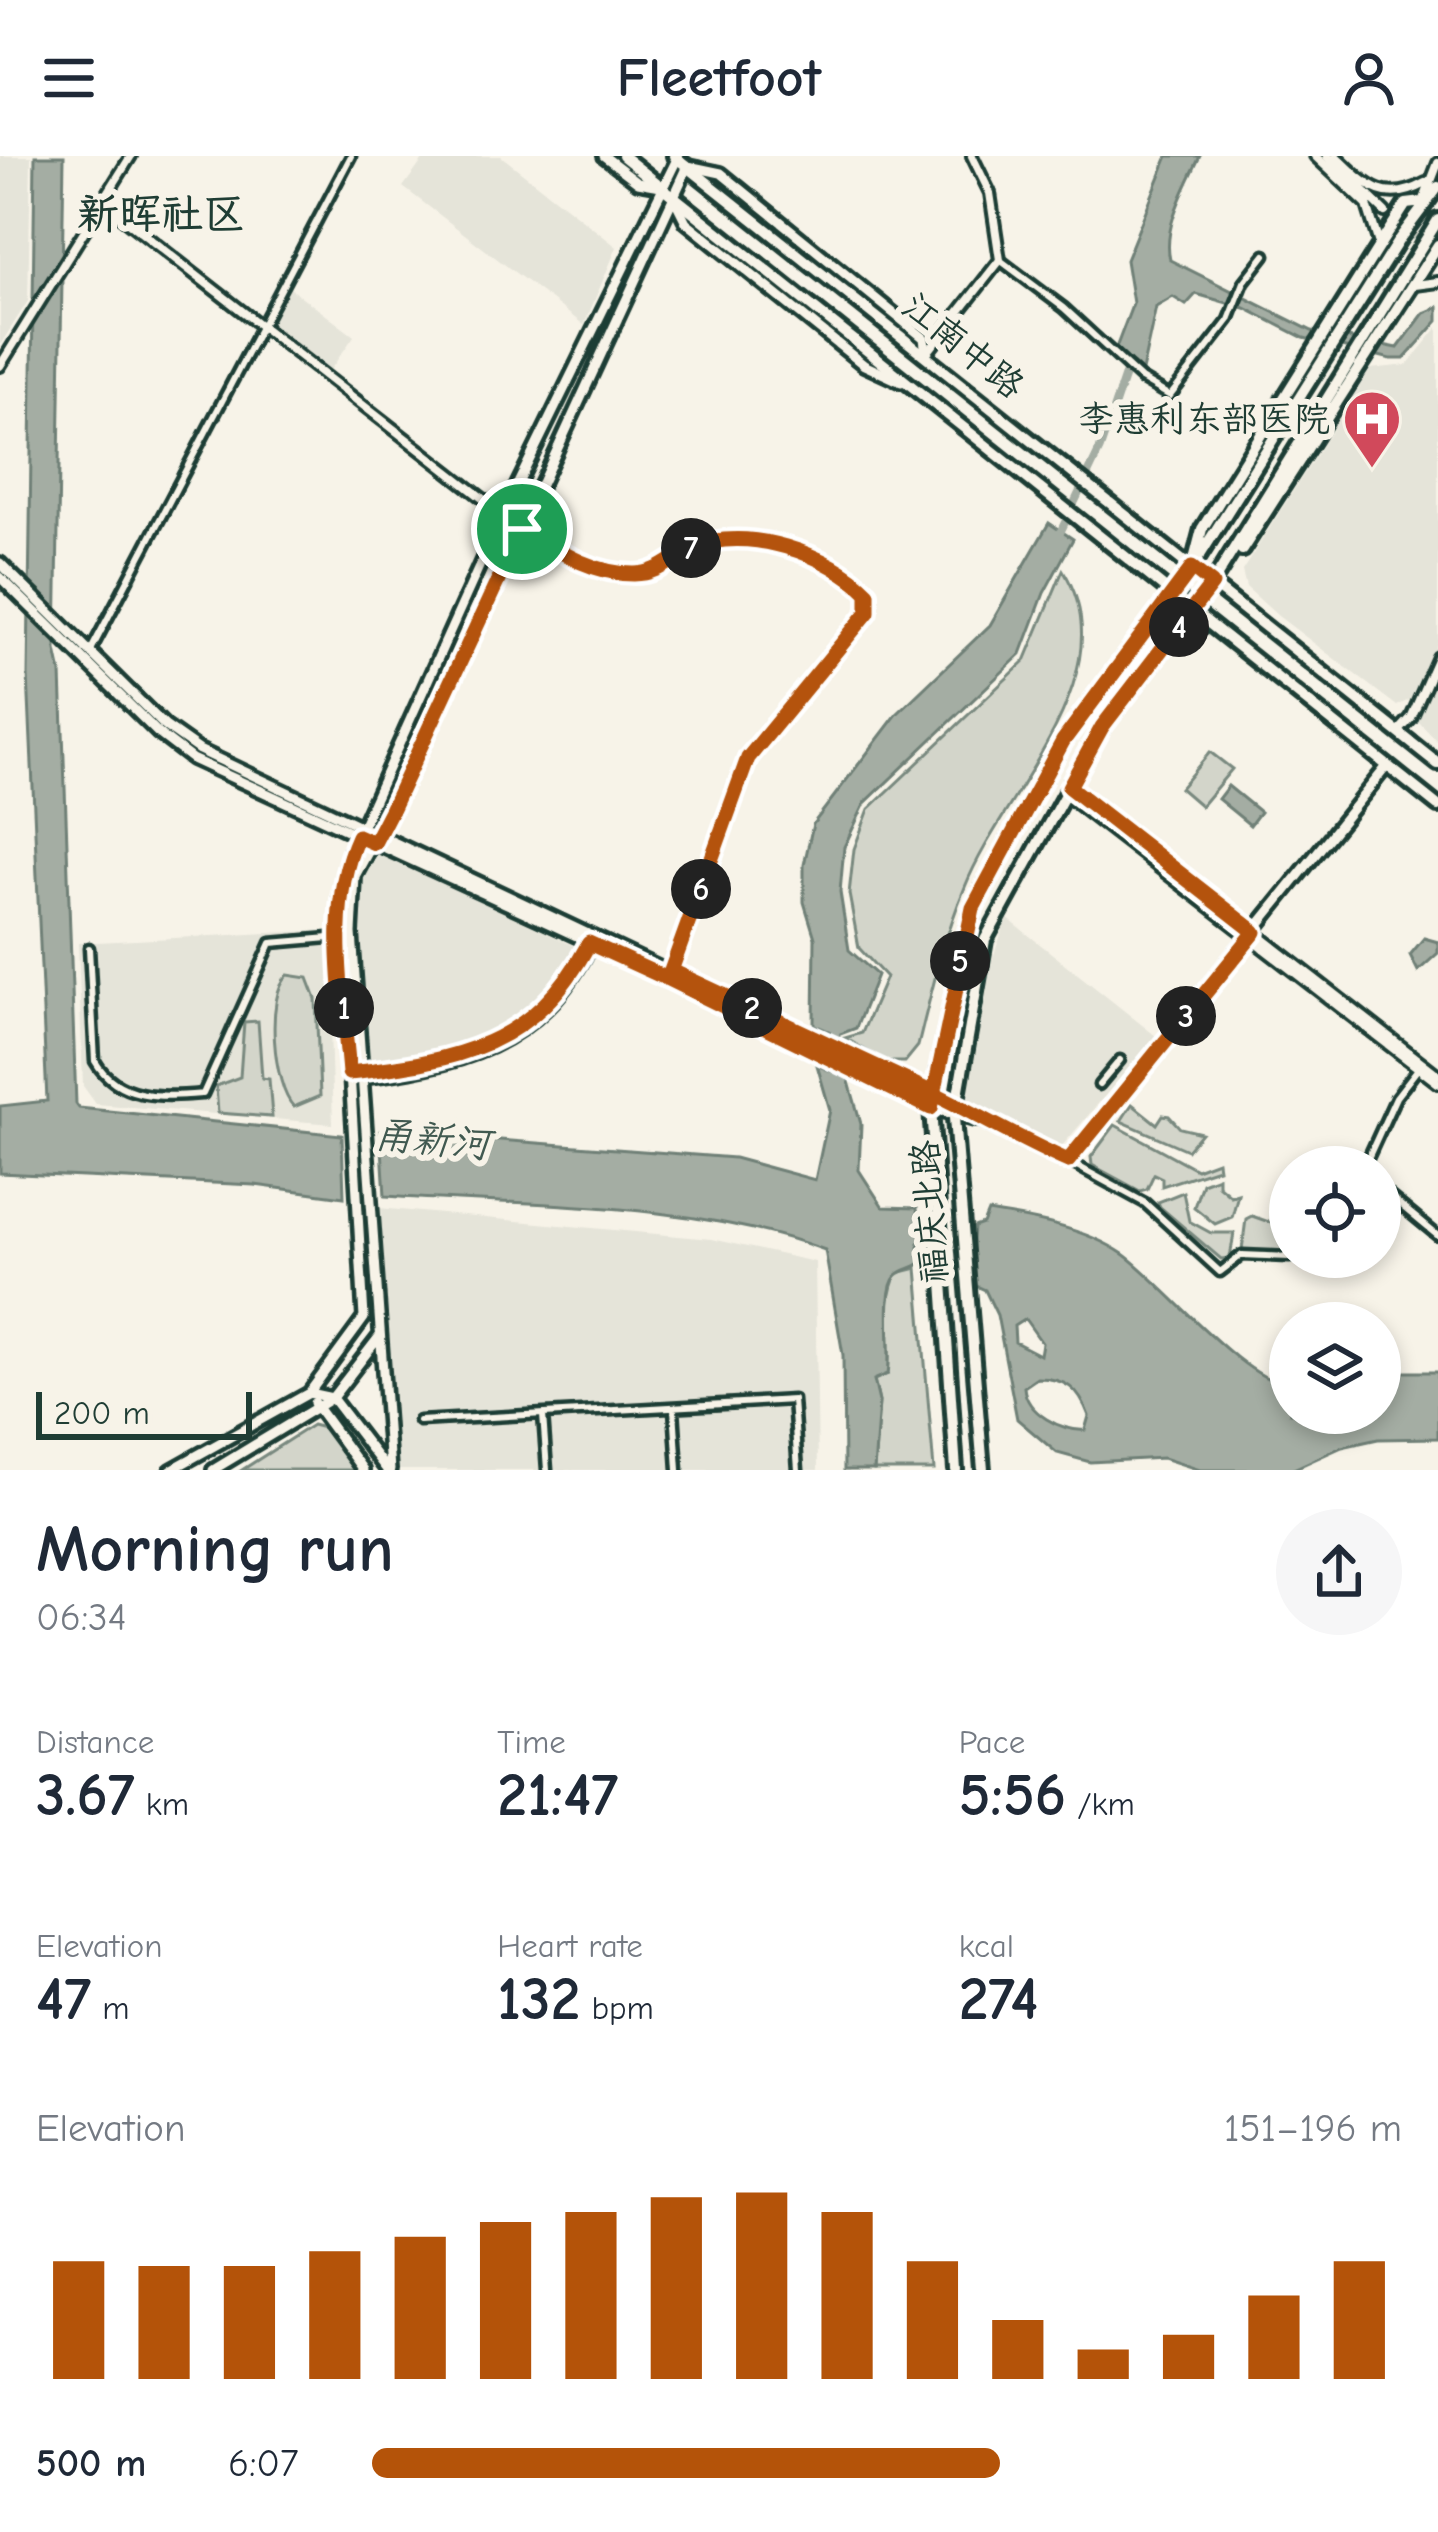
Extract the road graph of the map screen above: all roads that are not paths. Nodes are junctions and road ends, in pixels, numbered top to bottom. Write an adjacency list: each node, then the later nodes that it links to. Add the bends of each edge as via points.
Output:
1 (130, 156): 12 (street)
2 (351, 156): 22 (street)
3 (604, 156): 11 (main road, via 638,182)
4 (623, 156): 11 (main road, 江南中路)
5 (972, 156): 19 (street, via 990,193)
6 (1315, 156): 17 (street, via 1366,205)
7 (1331, 156): 10 (street, via 1383,195); 14 (street)
8 (682, 158): 11 (main road); 23 (main road, 江南中路)
9 (1438, 163): 10 (street)
10 (1432, 185): 13 (main road)
11 (668, 190): 25 (main road); 26 (main road); 31 (main road, 江南中路)
12 (102, 202): 22 (street); 24 (street)
13 (1424, 202): 17 (main road, via 1406,204); 28 (main road)
14 (1385, 212)
15 (1438, 220): 30 (main road, 福庆北路)
16 (1438, 244): 21 (main road)
17 (1379, 246): 28 (main road, via 1202,529)
18 (1265, 255): 19 (street, via 1229,320 1170,397)
19 (1000, 260): 23 (street)
20 (1438, 282): 21 (street)
21 (1413, 286): 30 (main road, via 1259,526)
22 (261, 327): 25 (street); 33 (street)
23 (926, 354): 28 (main road, 江南中路)
24 (0, 366)
25 (502, 516): 26 (street); 40 (main road)
26 (522, 529): 41 (main road); 46 (street, via 576,561 638,574 703,544 774,544 835,569 868,593 868,612 739,774)
27 (0, 563): 33 (main road)
28 (1192, 568): 30 (main road, 江南中路); 31 (main road, 福庆北路)
29 (0, 577): 33 (main road)
30 (1212, 584): 32 (main road, 福庆北路); 35 (main road, 江南中路)
31 (1169, 596): 32 (main road); 53 (main road, 福庆北路, via 1063,741 973,908)
32 (1190, 612): 37 (main road); 38 (main road, 福庆北路, via 1102,727)
33 (87, 656): 40 (main road, via 199,750)
34 (1438, 657): 35 (street)
35 (1397, 732): 36 (main road, 江南中路)
36 (1438, 764)
37 (1387, 766): 39 (main road); 42 (main road)
38 (1067, 791): 42 (street); 54 (main road, 福庆北路, via 985,940)
39 (1438, 806)
40 (361, 831): 41 (main road); 43 (main road, via 340,896)
41 (376, 838): 44 (main road); 49 (main road, via 356,876 352,933)
42 (1253, 934): 48 (street); 59 (main road)
43 (341, 937): 45 (street, via 271,943 203,1094 149,1098 95,1060); 50 (main road)
44 (593, 939): 46 (main road); 49 (street, via 542,1010 502,1038 459,1057)
45 (89, 948)
46 (670, 975): 53 (main road); 55 (main road)
47 (1120, 1060): 52 (street)
48 (1421, 1065): 51 (street); 58 (street)
49 (363, 1076): 50 (street); 63 (main road)
50 (350, 1077): 64 (main road, via 364,1318)
51 (1438, 1079)
52 (1099, 1085)
53 (931, 1092): 54 (main road); 55 (main road, 福庆北路)
54 (956, 1104): 56 (main road, 福庆北路); 57 (main road)
55 (931, 1108): 56 (main road); 77 (main road, 福庆北路)
56 (954, 1118): 57 (main road); 78 (main road, 福庆北路)
57 (978, 1120): 59 (main road)
58 (1374, 1146)
59 (1068, 1161): 62 (street, via 1145,1203 1220,1272 1242,1255)
60 (1401, 1205): 61 (street)
61 (1438, 1236)
62 (1269, 1256)
63 (380, 1336): 65 (main road); 73 (main road)
64 (309, 1394): 65 (main road); 66 (main road); 70 (main road)
65 (332, 1399): 66 (main road); 73 (main road)
66 (316, 1406): 71 (main road); 72 (main road)
67 (674, 1409): 68 (street); 75 (street); 76 (street, via 793,1400)
68 (543, 1415): 69 (street); 74 (street)
69 (419, 1421)
70 (171, 1470)
71 (213, 1470)
72 (363, 1470)
73 (388, 1470)
74 (547, 1470)
75 (678, 1470)
76 (798, 1470)
77 (956, 1470)
78 (983, 1470)

